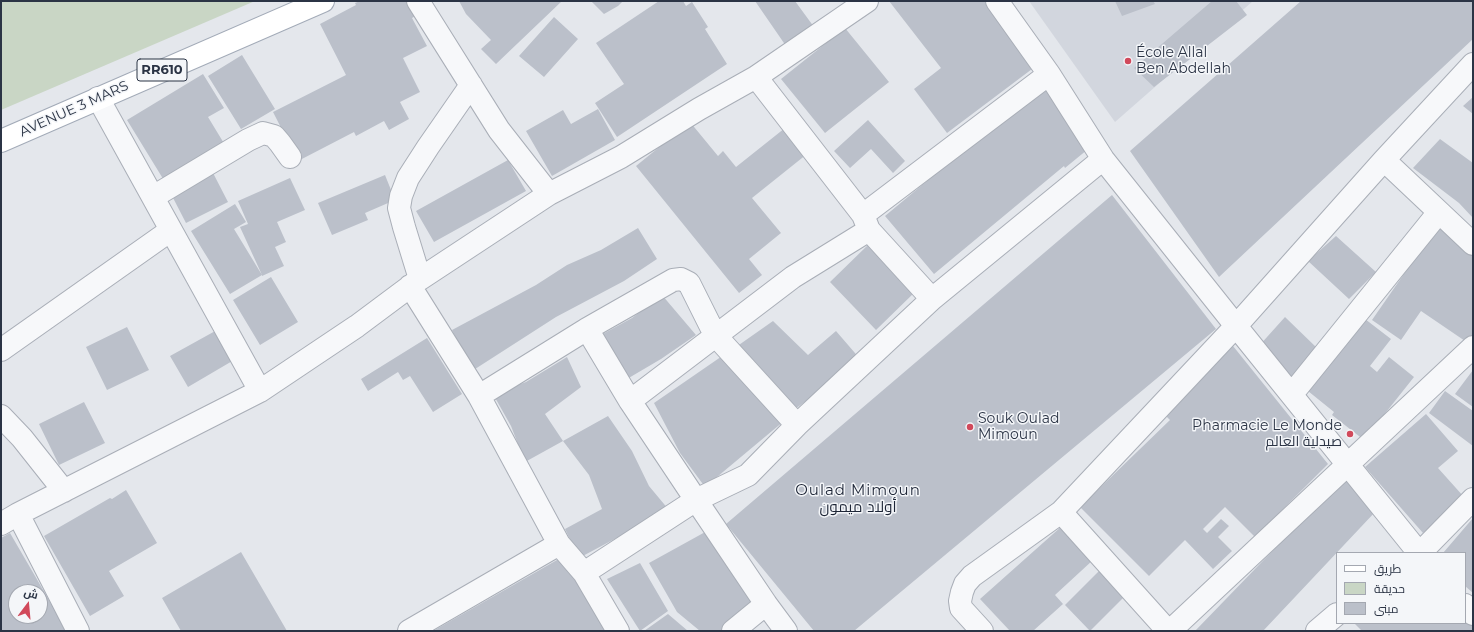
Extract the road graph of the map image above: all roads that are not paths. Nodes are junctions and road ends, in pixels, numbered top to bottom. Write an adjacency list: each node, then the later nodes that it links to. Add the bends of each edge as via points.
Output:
1 (323, 1): 9 (main road, AVENUE 3 MARS / RR610)
2 (418, 1): 8 (street)
3 (867, 1): 7 (street)
4 (997, 1): 6 (street)
5 (1473, 64): 13 (street)
6 (1049, 74): 12 (street); 17 (street)
7 (756, 77): 14 (street, via 621,157); 17 (street)
8 (471, 86): 14 (street, via 499,130); 20 (street, via 408,178 401,196 399,208)
9 (98, 98): 10 (main road, AVENUE 3 MARS / RR610); 15 (street)
10 (1, 141)
11 (290, 158): 15 (street, via 274,136 263,132)
12 (1103, 159): 21 (street); 22 (street)
13 (1384, 160): 16 (street); 22 (street)
14 (549, 194): 20 (street)
15 (153, 197): 18 (street)
16 (1439, 212): 19 (street); 28 (street)
17 (866, 222): 21 (street); 24 (street)
18 (171, 230): 26 (street); 27 (street)
19 (1473, 244)
20 (415, 282): 27 (street, via 357,326); 29 (street)
21 (932, 299): 32 (street)
22 (1236, 326): 28 (street); 37 (street)
23 (587, 329): 24 (street, via 673,280 681,279 689,282); 29 (street); 30 (street)
24 (715, 335): 30 (street); 32 (street)
25 (1473, 347): 33 (street)
26 (1, 350)
27 (260, 391): 34 (street)
28 (1292, 394): 33 (street)
29 (480, 396): 39 (street)
30 (630, 400): 36 (street)
31 (1, 416): 34 (street)
32 (797, 425): 36 (street, via 748,475)
33 (1347, 464): 40 (street); 52 (street)
34 (64, 491): 38 (street)
35 (1473, 499): 41 (street)
36 (696, 500): 42 (street); 43 (street)
37 (1061, 512): 51 (street, via 972,576 965,584 960,601 961,608); 52 (street)
38 (10, 519): 46 (street)
39 (559, 544): 42 (street); 47 (street)
40 (1419, 552)
41 (1421, 552)
42 (584, 573): 48 (street)
43 (766, 604): 49 (street); 50 (street)
44 (1466, 606): 45 (street)
45 (1473, 614)
46 (78, 631)
47 (409, 631)
48 (618, 631)
49 (733, 631)
50 (786, 631)
51 (982, 631)
52 (1169, 631)

